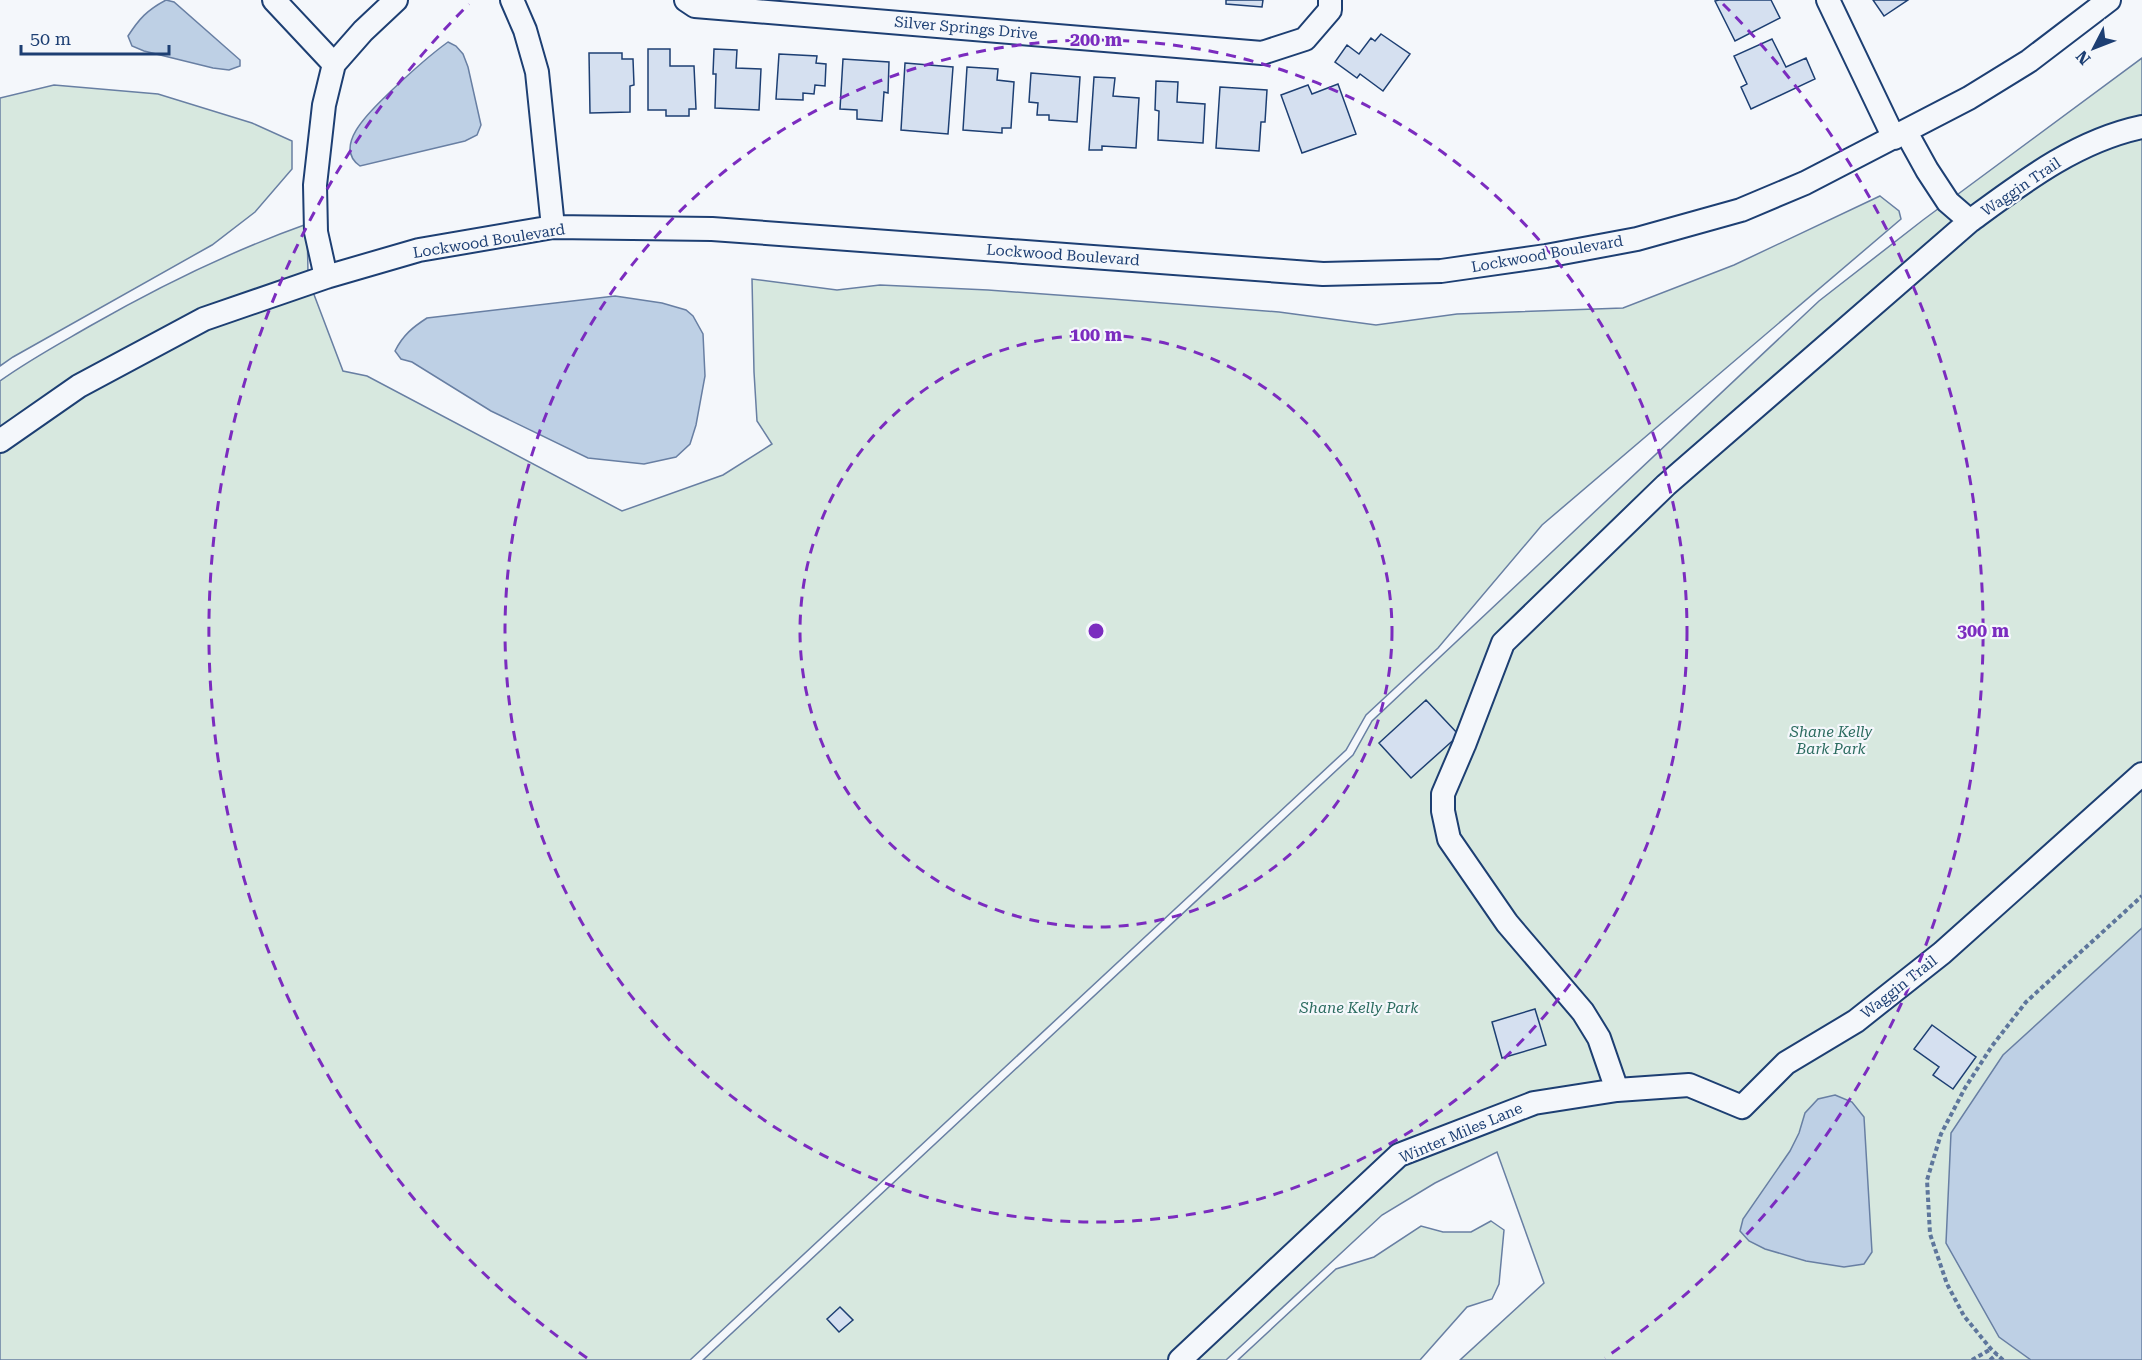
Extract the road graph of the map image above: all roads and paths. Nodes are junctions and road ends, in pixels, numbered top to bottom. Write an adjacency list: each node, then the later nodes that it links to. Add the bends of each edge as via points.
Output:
1 (273, 0): 8 (street)
2 (396, 0): 8 (street)
3 (512, 0): 12 (street, via 537,72)
4 (686, 0): 5 (street, Silver Springs Drive, via 694,6 1262,53 1305,39 1330,10)
5 (1330, 0)
6 (1828, 0): 10 (street)
7 (2109, 0): 10 (street, Lockwood Boulevard, via 2029,61)
8 (334, 64): 13 (street, via 324,105 315,185 316,232)
9 (2142, 127): 11 (street, Waggin Trail, via 2071,153 2021,183)
10 (1900, 135): 11 (street, Waggin Trail, via 1948,202); 12 (street, Lockwood Boulevard, via 1741,210 1637,239 1441,271 1323,274 711,229)
11 (1970, 221): 17 (street, via 1666,485 1503,643 1443,794 1449,838 1507,923 1583,1012 1599,1038)
12 (553, 228): 13 (street, Lockwood Boulevard, via 419,250)
13 (326, 277): 14 (street, Lockwood Boulevard, via 204,319 79,386)
14 (0, 441)
15 (2142, 774): 18 (street, Waggin Trail, via 1942,953 1856,1021 1786,1063)
16 (2142, 896): 19 (path, via 2026,1002 1992,1046 1941,1134 1927,1180 1930,1234 1947,1284 1964,1316)
17 (1617, 1090): 18 (street, Winter Miles Lane, via 1689,1084); 21 (street, Winter Miles Lane, via 1534,1103 1399,1155)
18 (1742, 1107)
19 (1991, 1349): 20 (path); 22 (path)
20 (1996, 1354): 23 (path); 24 (path)
21 (1180, 1360)
22 (1972, 1360)
23 (1990, 1360)
24 (2004, 1360)

